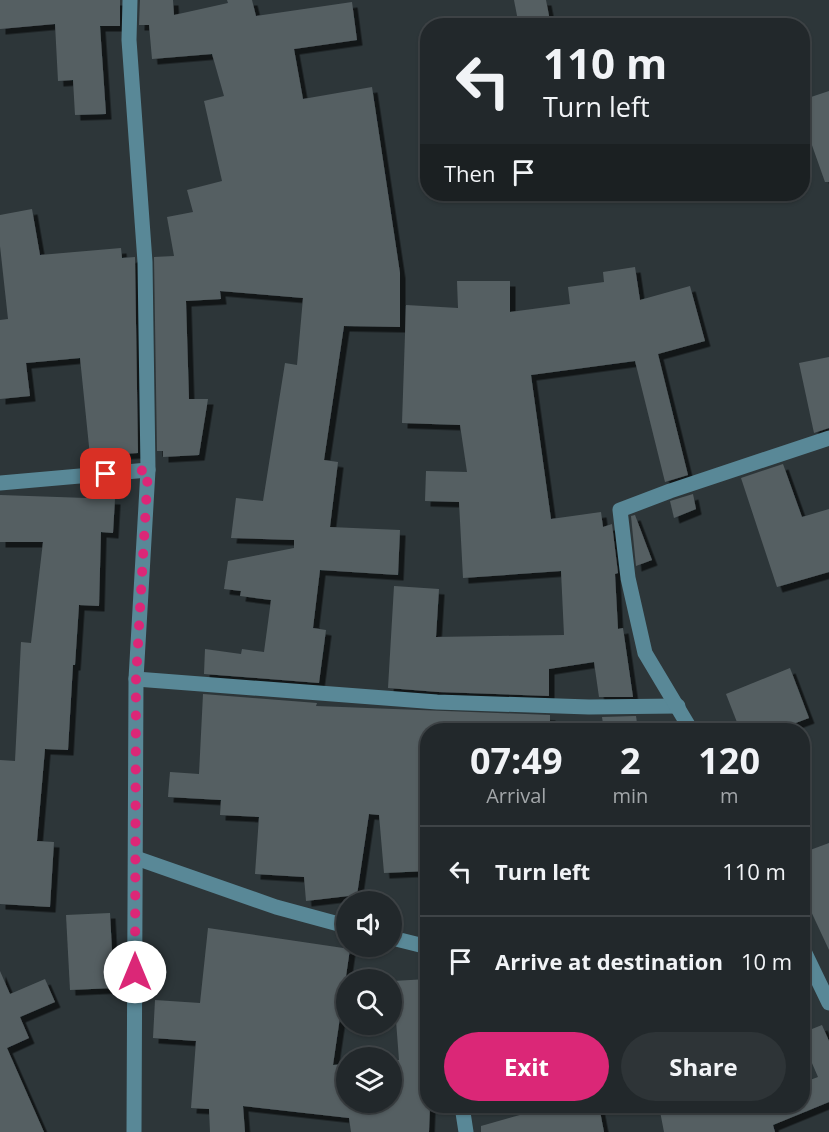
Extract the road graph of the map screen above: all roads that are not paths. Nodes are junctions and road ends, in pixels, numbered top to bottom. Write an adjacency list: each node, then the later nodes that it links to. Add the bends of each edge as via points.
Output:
1 (130, 0): 3 (street, via 129,40 145,262)
2 (829, 438): 6 (street, via 620,510 628,578 645,652)
3 (148, 470): 4 (street); 5 (street)
4 (0, 483)
5 (136, 679): 6 (street, via 437,702); 8 (street)
6 (678, 706): 7 (street)
7 (688, 723)
8 (136, 858): 9 (street, via 276,907); 15 (street)
9 (336, 923)
10 (402, 940): 11 (street)
11 (420, 945)
12 (810, 964): 13 (street)
13 (829, 1003)
14 (463, 1113): 16 (street)
15 (135, 1132)
16 (466, 1132)

